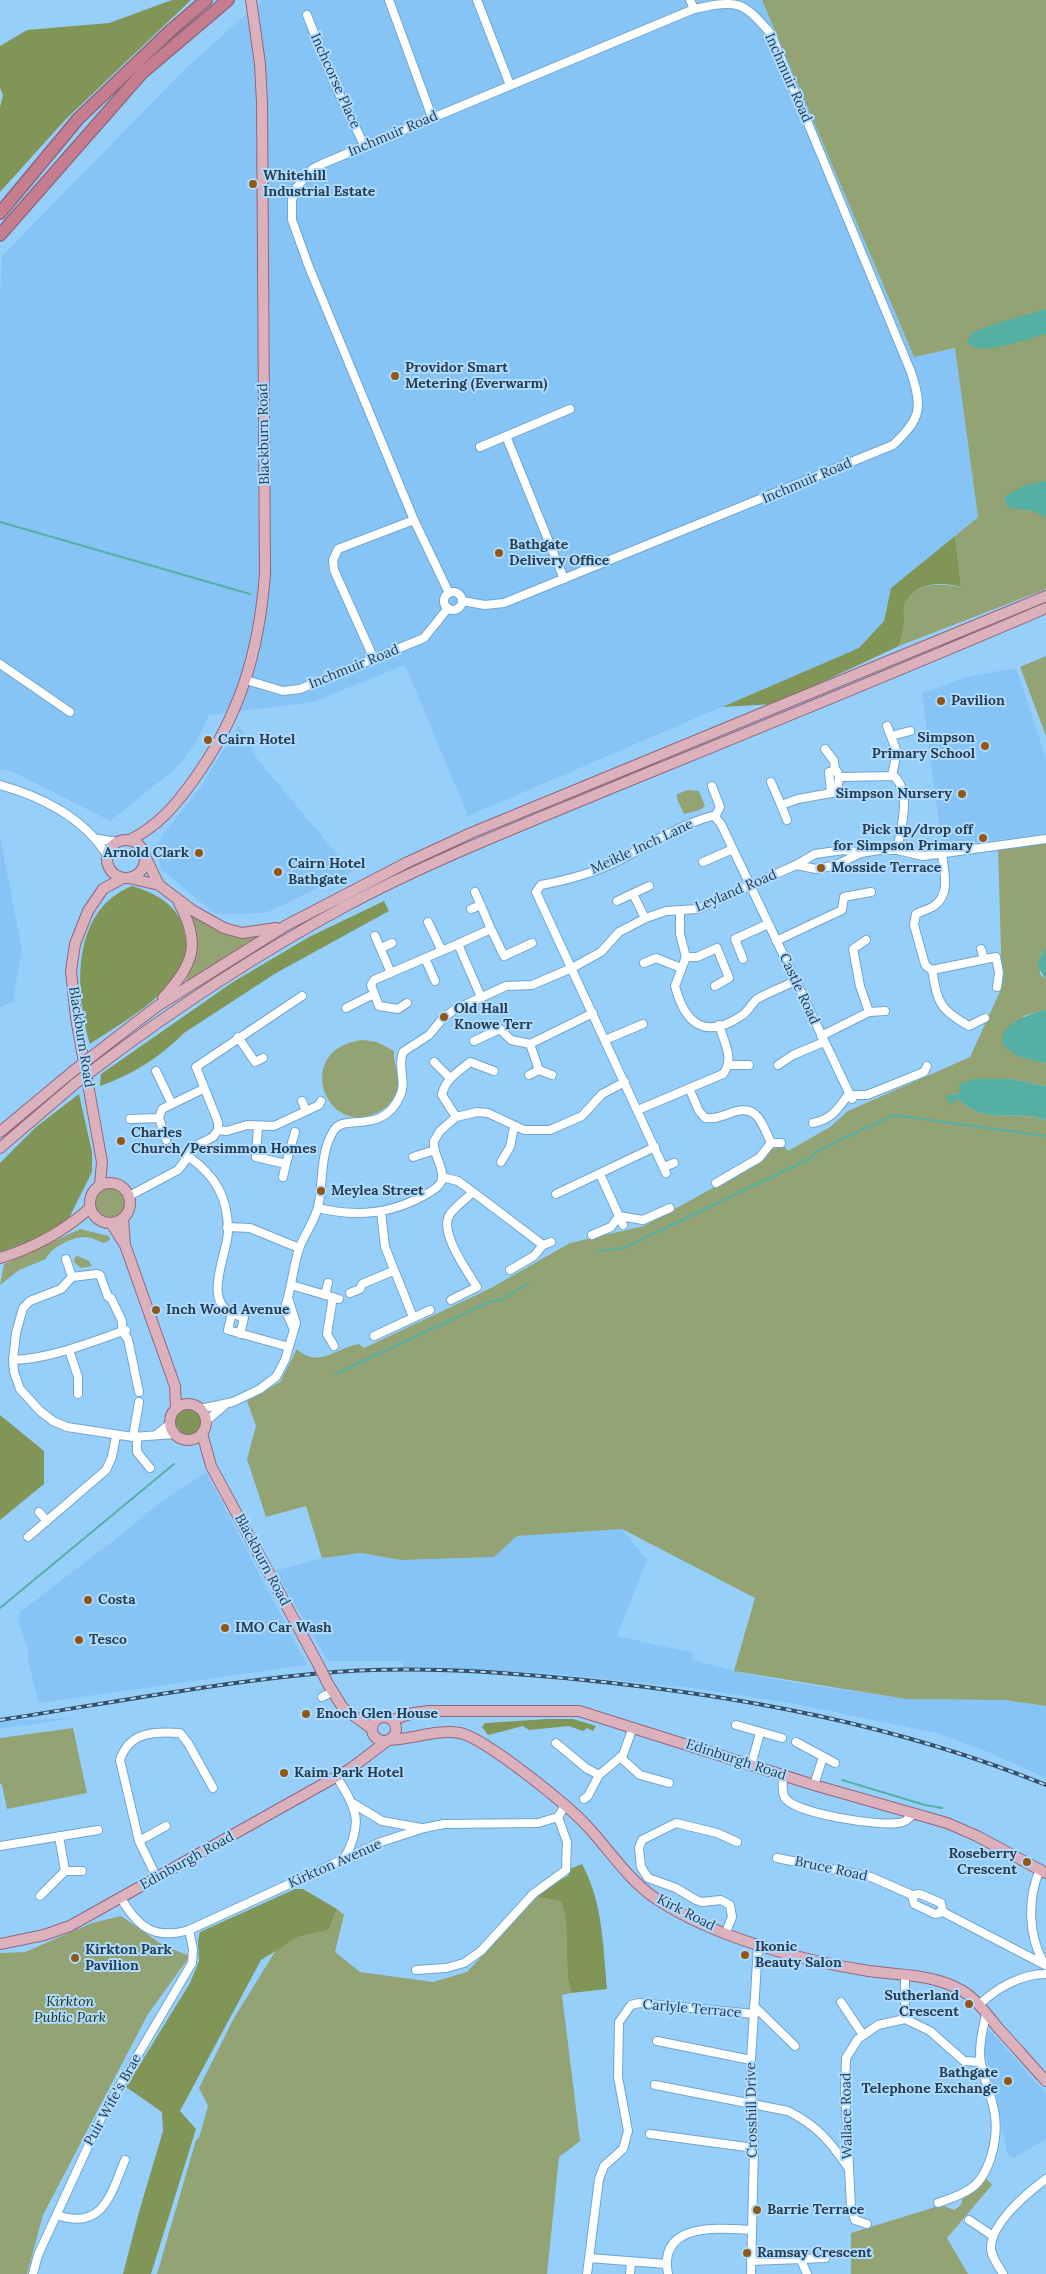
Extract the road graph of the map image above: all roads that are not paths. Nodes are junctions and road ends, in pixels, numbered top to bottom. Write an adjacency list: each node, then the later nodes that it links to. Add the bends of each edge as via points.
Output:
1 (206, 0): 12 (highway, via 78,119)
2 (228, 0): 13 (highway, via 142,73)
3 (389, 0): 10 (street)
4 (477, 0): 9 (street)
5 (690, 0): 7 (street)
6 (252, 4): 26 (main road, Blackburn Road, via 262,97 265,574 259,630)
7 (694, 9): 9 (street, Inchmuir Road); 18 (street, Inchmuir Road, via 730,1 752,10 771,34 911,372 918,394 917,413 912,426 893,445)
8 (307, 15): 11 (street, Inchcorse Place, via 333,81)
9 (510, 85): 10 (street, Inchmuir Road)
10 (432, 117): 11 (street, Inchmuir Road)
11 (365, 147): 17 (street, Inchmuir Road, via 322,164 309,173 292,200 292,220)
12 (0, 213)
13 (0, 236)
14 (570, 409): 15 (street)
15 (506, 436): 16 (street); 18 (street)
16 (480, 448)
17 (414, 520): 19 (street, Inchmuir Road); 24 (street, via 338,549 333,560 334,570)
18 (564, 580): 21 (street, Inchmuir Road, via 504,603 485,605)
19 (448, 593): 21 (street, Inchmuir Road, via 456,592); 22 (street, Inchmuir Road, via 444,600)
20 (1046, 596): 69 (main road, via 471,833 406,862)
21 (462, 601): 22 (street, Inchmuir Road, via 458,608)
22 (448, 608): 24 (street, Inchmuir Road, via 424,638)
23 (1046, 608): 146 (main road, bridge, via 525,823 407,875 342,908 228,975 148,1028 76,1083)
24 (374, 659): 26 (street, Inchmuir Road, via 292,691 268,688)
25 (0, 664): 27 (street)
26 (246, 680): 40 (main road, Blackburn Road, via 226,730 204,766)
27 (70, 712)
28 (887, 726): 30 (street)
29 (910, 731): 30 (street)
30 (891, 736): 33 (street, via 896,752)
31 (825, 748): 32 (street, via 836,758)
32 (837, 774): 33 (street); 37 (street, via 839,791 798,799)
33 (892, 775): 46 (street, via 900,783 903,795)
34 (771, 782): 37 (street)
35 (0, 785): 41 (street, via 59,809)
36 (712, 786): 38 (street, via 720,807)
37 (781, 806): 39 (street)
38 (716, 816): 45 (street); 85 (street, Meikle Inch Lane, via 683,825 605,866 541,885 536,892)
39 (787, 820)
40 (152, 829): 43 (main road, Blackburn Road); 48 (main road, Blackburn Road)
41 (98, 839): 44 (street); 50 (street)
42 (1046, 839): 49 (street, Leyland Road)
43 (130, 840): 44 (main road); 48 (main road)
44 (118, 842): 50 (main road, via 113,845)
45 (733, 849): 51 (street); 55 (street)
46 (896, 850): 47 (street, Leyland Road); 49 (street, Leyland Road, via 921,856)
47 (861, 853): 52 (street, Leyland Road, via 836,865 816,869); 52 (street, Leyland Road, via 829,851 808,857)
48 (144, 854): 53 (main road, via 141,870); 54 (main road)
49 (942, 854): 87 (street, via 945,880 942,898 932,908 916,914 913,920 925,964)
50 (107, 859): 53 (main road, via 111,871); 57 (main road, Blackburn Road)
51 (703, 862)
52 (796, 865): 55 (street, Leyland Road)
53 (126, 878): 54 (main road); 57 (main road)
54 (159, 885): 61 (main road)
55 (750, 885): 65 (street, Leyland Road, via 698,909); 68 (street, Castle Road)
56 (649, 886): 60 (street)
57 (103, 889): 150 (main road, Blackburn Road, via 82,925 71,971 76,1018)
58 (475, 892): 63 (street)
59 (871, 892): 73 (street, Castle Road, via 844,897 842,910)
60 (633, 894): 62 (street); 66 (street)
61 (178, 899): 69 (main road, via 224,928 242,933); 97 (main road, via 192,931 192,955 180,979)
62 (617, 901)
63 (481, 905): 64 (street); 70 (street)
64 (471, 909)
65 (680, 911): 66 (street, Leyland Road, via 666,911); 80 (street, via 680,934)
66 (645, 918): 85 (street, Leyland Road, via 616,934 601,952)
67 (428, 922): 79 (street)
68 (768, 924): 73 (street, Castle Road); 82 (street, via 735,939)
69 (285, 926): 97 (main road)
70 (491, 929): 75 (street, via 504,956); 76 (street)
71 (376, 936): 77 (street)
72 (866, 940): 100 (street, via 852,950)
73 (776, 941): 90 (street, Castle Road)
74 (392, 943): 77 (street)
75 (532, 943)
76 (458, 944): 79 (street); 95 (street)
77 (381, 948): 88 (street)
78 (981, 949): 83 (street)
79 (442, 951): 81 (street)
80 (686, 957): 86 (street); 91 (street, via 697,957 716,948 729,978)
81 (425, 958): 88 (street); 89 (street)
82 (744, 959)
83 (984, 959): 87 (street); 92 (street, via 996,957)
84 (644, 963): 86 (street, via 656,958)
85 (572, 968): 95 (street, Leyland Road, via 532,985 506,986); 101 (street)
86 (681, 968): 104 (street, via 675,986 685,1014 698,1024)
87 (932, 970): 102 (street, via 942,1006 969,1026)
88 (391, 972): 93 (street, via 374,980 371,985)
89 (435, 981)
90 (795, 981): 104 (street, via 757,1000 740,1017); 106 (street, Castle Road)
91 (714, 986)
92 (998, 987)
93 (374, 994): 96 (street, via 379,1006 398,1010); 98 (street)
94 (302, 996): 105 (street)
95 (481, 997): 164 (street, Leyland Road, via 448,1014 429,1035 403,1052 403,1087 387,1113 370,1122 344,1122 333,1131 321,1170)
96 (407, 1003)
97 (156, 1007): 140 (main road, bridge)
98 (346, 1008)
99 (885, 1011): 100 (street, Castle Road)
100 (869, 1012): 106 (street, Castle Road)
101 (593, 1013): 107 (street); 109 (street)
102 (984, 1018)
103 (643, 1024): 107 (street)
104 (719, 1025): 113 (street)
105 (238, 1037): 111 (street); 126 (street, via 196,1067)
106 (822, 1039): 115 (street, Castle Road); 127 (street, Castle Road)
107 (605, 1040): 124 (street)
108 (474, 1041): 109 (street, via 500,1029 511,1040)
109 (530, 1044): 118 (street)
110 (263, 1058): 111 (street)
111 (255, 1062): 117 (street)
112 (434, 1062): 123 (street)
113 (730, 1064): 114 (street); 125 (street, via 717,1078)
114 (749, 1065)
115 (778, 1065)
116 (927, 1066): 127 (street, via 924,1072 867,1095)
117 (247, 1068)
118 (539, 1070): 121 (street); 122 (street)
119 (156, 1071): 130 (street)
120 (494, 1071): 123 (street, via 470,1062)
121 (529, 1075)
122 (552, 1075)
123 (450, 1078): 133 (street, via 442,1095)
124 (624, 1082): 131 (street); 138 (street, via 602,1094 582,1116 566,1124 538,1131)
125 (689, 1088): 131 (street); 144 (street, via 705,1118 741,1110 754,1112 759,1116)
126 (203, 1090): 130 (street); 139 (street, via 218,1122)
127 (850, 1097): 136 (street, via 835,1114)
128 (321, 1100): 132 (street)
129 (302, 1101): 132 (street)
130 (172, 1104): 135 (street, via 162,1109)
131 (638, 1110): 145 (street)
132 (306, 1111): 137 (street, via 274,1126)
133 (456, 1117): 138 (street, via 466,1113 488,1113); 147 (street, via 436,1137)
134 (130, 1118): 135 (street)
135 (159, 1118): 142 (street)
136 (813, 1123)
137 (258, 1126): 139 (street, via 242,1125 227,1131); 153 (street, via 256,1157)
138 (514, 1127): 151 (street, via 510,1147)
139 (218, 1130): 148 (street, via 213,1137 197,1145)
140 (0, 1132)
141 (295, 1132): 153 (street)
142 (166, 1140)
143 (781, 1143): 144 (street)
144 (770, 1144): 158 (street, via 759,1158)
145 (655, 1147): 152 (street, via 665,1170); 154 (street)
146 (0, 1148)
147 (435, 1150): 149 (street); 156 (street)
148 (189, 1157): 161 (street, via 178,1170); 173 (street, via 212,1175 226,1212)
149 (413, 1157)
150 (102, 1162): 157 (main road, Blackburn Road); 159 (main road, Blackburn Road)
151 (501, 1162)
152 (674, 1163)
153 (286, 1164): 155 (street)
154 (600, 1174): 162 (street); 167 (street)
155 (283, 1177)
156 (442, 1177): 160 (street, via 458,1181); 166 (street, via 434,1190 411,1203)
157 (115, 1183): 159 (main road); 161 (main road)
158 (716, 1183)
159 (100, 1186): 163 (main road, via 91,1195)
160 (473, 1192): 180 (street, via 547,1244); 186 (street, via 450,1214 446,1224 449,1237 480,1285)
161 (128, 1194): 168 (main road, via 130,1207)
162 (556, 1194)
163 (90, 1208): 169 (main road); 171 (main road)
164 (318, 1208): 166 (street, via 351,1214); 176 (street, Leyland Road)
165 (670, 1208): 167 (street, via 643,1220)
166 (381, 1212): 179 (street, via 385,1247)
167 (619, 1216): 172 (street); 174 (street, via 611,1227)
168 (123, 1218): 170 (main road); 175 (main road)
169 (100, 1220): 170 (main road); 171 (main road)
170 (111, 1223): 175 (main road)
171 (72, 1224): 177 (main road, via 33,1246)
172 (623, 1225)
173 (227, 1227): 176 (street, via 250,1228); 188 (street, via 217,1283 223,1307)
174 (592, 1235)
175 (125, 1246): 197 (main road)
176 (300, 1248): 183 (street, Leyland Road)
177 (0, 1258)
178 (66, 1259): 181 (street)
179 (393, 1270): 184 (street); 189 (street)
180 (510, 1270)
181 (72, 1277): 190 (street, via 100,1275); 196 (street, via 61,1289 30,1301 23,1308 16,1333)
182 (328, 1283): 185 (street)
183 (291, 1285): 185 (street); 194 (street, Leyland Road, via 288,1297 296,1319)
184 (350, 1293)
185 (332, 1297): 193 (street, via 327,1334)
186 (451, 1300)
187 (430, 1310): 189 (street)
188 (232, 1313): 191 (street, via 244,1318); 191 (street, via 228,1330)
189 (413, 1317): 192 (street)
190 (124, 1331): 195 (street); 198 (street)
191 (240, 1334): 194 (street)
192 (374, 1336)
193 (334, 1346)
194 (289, 1347): 201 (street, Leyland Road, via 281,1371 274,1380)
195 (69, 1350): 196 (street); 199 (street, via 79,1380)
196 (14, 1360): 207 (street, via 24,1395 53,1421 78,1430)
197 (176, 1386): 202 (main road); 203 (main road)
198 (139, 1392)
199 (78, 1394)
200 (138, 1402): 208 (street)
201 (225, 1405): 202 (street, Leyland Road); 204 (street, Leyland Road)
202 (195, 1407): 203 (main road); 204 (main road)
203 (176, 1409): 205 (main road, via 172,1416)
204 (206, 1421): 206 (main road)
205 (172, 1429): 208 (street); 209 (main road, via 180,1438)
206 (202, 1433): 209 (main road); 210 (main road, Blackburn Road)
207 (116, 1436): 208 (street); 213 (street, via 106,1470)
208 (135, 1438): 211 (street, via 137,1452)
209 (189, 1440): 210 (main road, Blackburn Road)
210 (210, 1464): 215 (main road, Blackburn Road, bridge, via 318,1664 328,1691)
211 (150, 1468)
212 (39, 1512): 213 (street)
213 (47, 1521): 214 (street)
214 (28, 1537)
215 (343, 1708): 216 (main road); 220 (main road, Blackburn Road)
216 (379, 1719): 218 (main road, via 385,1717); 220 (main road)
217 (736, 1725): 221 (street)
218 (395, 1726): 219 (main road, Edinburgh Road, via 413,1713 562,1710 579,1711); 223 (main road); 224 (main road, Edinburgh Road)
219 (633, 1727): 228 (street); 230 (main road, Edinburgh Road)
220 (372, 1729): 224 (main road)
221 (760, 1733): 222 (street); 230 (street)
222 (782, 1738)
223 (411, 1739): 224 (main road, Kirk Road); 239 (main road, Kirk Road, via 450,1732 476,1739)
224 (385, 1740): 233 (main road, Edinburgh Road, via 366,1758)
225 (796, 1742): 227 (street)
226 (556, 1743): 231 (street)
227 (822, 1757): 229 (street); 235 (street)
228 (620, 1758): 231 (street); 234 (street, via 640,1775)
229 (835, 1763)
230 (751, 1765): 232 (main road, Edinburgh Road)
231 (599, 1775): 237 (street)
232 (783, 1775): 235 (main road, Edinburgh Road); 240 (street, via 782,1790 786,1798 805,1810 851,1819 898,1823)
233 (336, 1776): 238 (street); 254 (main road, Edinburgh Road)
234 (669, 1784)
235 (814, 1785): 240 (main road, Edinburgh Road)
236 (213, 1788): 246 (street, via 180,1733 159,1731 135,1738 124,1748 120,1760)
237 (584, 1799)
238 (354, 1804): 243 (street, via 382,1821); 250 (street, via 356,1830)
239 (565, 1806): 241 (street); 260 (main road, Kirk Road, via 588,1826 616,1863 643,1889 660,1902)
240 (914, 1813): 253 (main road, Edinburgh Road, via 977,1836)
241 (558, 1817): 243 (street, Kirkton Avenue, via 538,1823 444,1824); 264 (street, via 567,1842 566,1870 533,1894 481,1951 464,1963)
242 (166, 1826): 246 (street)
243 (424, 1828): 250 (street, Kirkton Avenue)
244 (98, 1830): 245 (street)
245 (59, 1836): 248 (street); 251 (street)
246 (139, 1842): 254 (street)
247 (737, 1842): 260 (street, via 676,1822 642,1840 638,1848 641,1868 648,1878 702,1902 721,1900 730,1905 732,1917)
248 (0, 1846)
249 (777, 1858): 255 (street, Bruce Road, via 871,1877)
250 (344, 1859): 259 (street, Kirkton Avenue)
251 (65, 1871): 252 (street); 256 (street)
252 (82, 1871)
253 (1043, 1871): 263 (street, via 1031,1898 1034,1934)
254 (157, 1878): 257 (main road, Edinburgh Road)
255 (912, 1895): 258 (street, Bruce Road, via 920,1894 941,1903); 258 (street, Bruce Road, via 914,1904 935,1914)
256 (40, 1896)
257 (121, 1898): 259 (street, Kirkton Avenue, via 129,1912 159,1934 171,1935); 261 (main road, Edinburgh Road, via 70,1926)
258 (944, 1912): 263 (street, Bruce Road)
259 (189, 1930): 286 (street, Puir Wife's Brae, via 192,1963 103,2114)
260 (726, 1932): 262 (main road, Kirk Road)
261 (0, 1944)
262 (758, 1946): 265 (main road, Kirk Road, via 863,1970); 269 (street, Crosshill Drive)
263 (1045, 1965)
264 (416, 1970)
265 (905, 1974): 268 (main road, Kirk Road, via 939,1979); 271 (street)
266 (1046, 1974): 268 (street, via 1024,1977)
267 (841, 2002): 272 (street)
268 (980, 2004): 270 (main road)
269 (754, 2010): 274 (street); 275 (street, Crosshill Drive); 291 (street, Carlyle Terrace, via 631,2005 619,2022 618,2068 628,2131 623,2149 604,2166 598,2179)
270 (986, 2014): 276 (street); 277 (main road)
271 (906, 2019): 272 (street, Wallace Road, via 878,2025); 276 (street, via 930,2031 964,2060)
272 (864, 2035): 283 (street, Wallace Road, via 846,2058)
273 (657, 2041): 275 (street)
274 (795, 2046)
275 (752, 2060): 279 (street, Crosshill Drive)
276 (980, 2062): 285 (street, via 995,2114 996,2129 987,2171 972,2188)
277 (1046, 2081)
278 (655, 2085): 279 (street)
279 (754, 2104): 281 (street, Crosshill Drive); 283 (street, via 788,2111 807,2121 829,2140)
280 (650, 2134): 281 (street)
281 (754, 2148): 289 (street, Crosshill Drive)
282 (125, 2160): 286 (street, via 103,2208 89,2218 71,2220)
283 (848, 2166): 288 (street, Wallace Road, via 855,2220)
284 (1046, 2179): 290 (street, via 1019,2199)
285 (938, 2203)
286 (57, 2215): 297 (street, Puir Wife's Brae, via 38,2255)
287 (969, 2220): 290 (street)
288 (867, 2224)
289 (751, 2230): 294 (street, Crosshill Drive); 296 (street, via 718,2228 681,2236 670,2246)
290 (993, 2236): 303 (street, via 991,2251)
291 (589, 2258): 295 (street); 298 (street)
292 (825, 2258): 293 (street)
293 (801, 2260): 294 (street); 302 (street)
294 (751, 2261): 301 (street, Crosshill Drive)
295 (631, 2262): 296 (street); 299 (street)
296 (666, 2264): 300 (street)
297 (33, 2274)
298 (587, 2274)
299 (630, 2274)
300 (668, 2274)
301 (751, 2274)
302 (807, 2274)
303 (1003, 2274)

